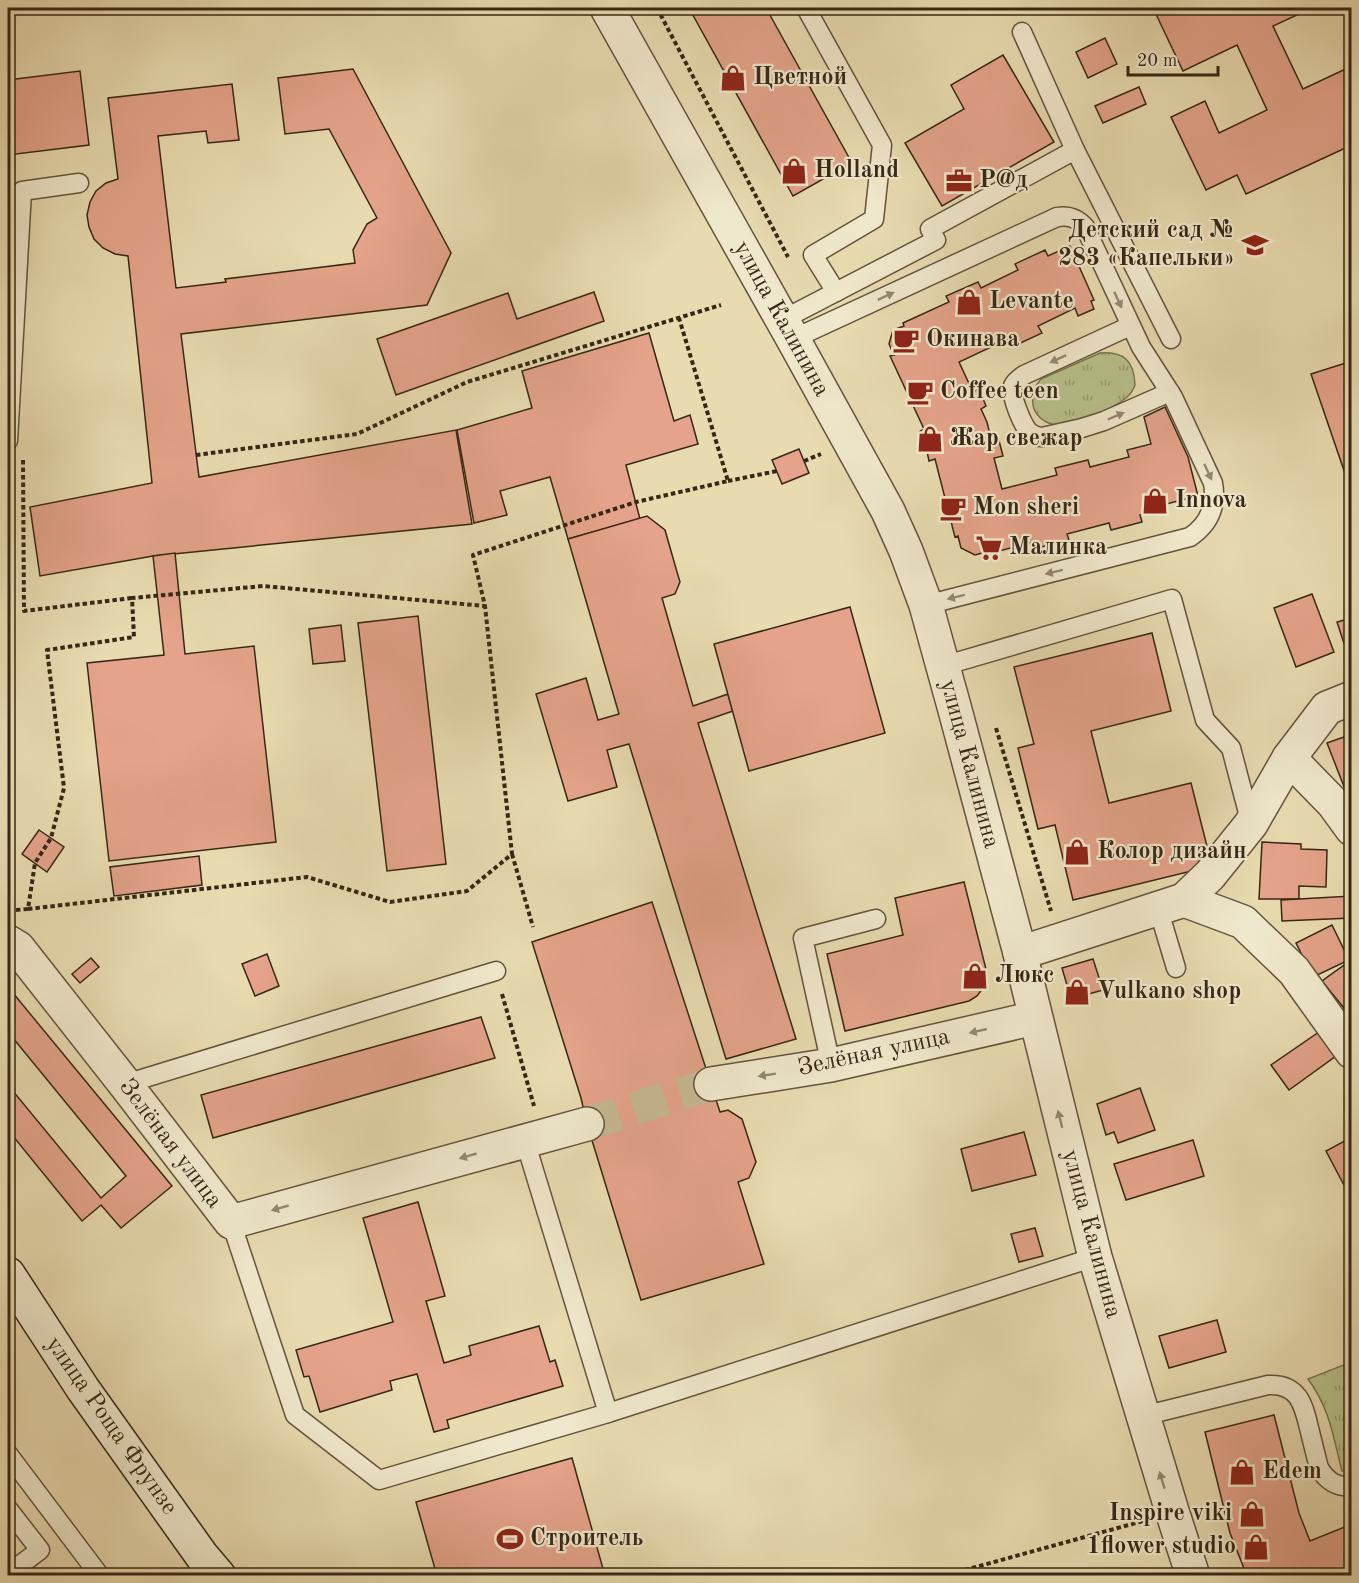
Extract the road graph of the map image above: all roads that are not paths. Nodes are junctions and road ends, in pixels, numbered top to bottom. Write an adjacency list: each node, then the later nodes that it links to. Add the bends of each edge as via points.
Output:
1 (607, 8): 8 (street, улица Калинина)
2 (806, 8): 6 (lane, via 882,145 874,219 813,255)
3 (1022, 32): 4 (lane)
4 (1075, 150): 6 (lane, via 930,229 936,240); 9 (lane)
5 (79, 183): 11 (lane, via 22,191)
6 (836, 292): 8 (lane)
7 (1130, 326): 8 (lane, one-way to 7, via 1064,216 1080,220 1085,227); 10 (lane); 10 (lane, one-way to 10, via 1017,380 1012,397 1028,430 1042,437 1082,428)
8 (788, 329): 12 (street, улица Калинина, via 888,511)
9 (1171, 339)
10 (1170, 392): 12 (lane, one-way to 12, via 1213,483 1213,508 1198,532)
11 (8, 441)
12 (926, 605): 13 (street, улица Калинина)
13 (943, 666): 16 (lane, via 1172,599 1205,720 1232,748); 21 (street, улица Калинина)
14 (1352, 698): 15 (street, via 1327,708)
15 (1289, 759): 16 (street); 17 (street, via 1333,803)
16 (1251, 824): 18 (street, via 1210,875)
17 (1352, 829)
18 (1171, 904): 21 (street); 22 (lane); 25 (street, via 1243,922 1294,971)
19 (876, 920): 26 (lane, via 803,938)
20 (8, 942): 27 (street, Зелёная улица, via 18,948)
21 (1020, 953): 24 (street, улица Калинина)
22 (1176, 968)
23 (496, 971): 27 (lane)
24 (1035, 1018): 26 (street, Зелёная улица, one-way to 26); 32 (street, улица Калинина, one-way to 24)
25 (1352, 1052)
26 (831, 1065): 28 (street, Зелёная улица, one-way to 28)
27 (125, 1084): 31 (street, Зелёная улица)
28 (711, 1084)
29 (587, 1124): 30 (street, Зелёная улица)
30 (533, 1138): 31 (street, Зелёная улица, one-way to 31); 34 (lane)
31 (231, 1222): 34 (lane, via 295,1415 379,1480)
32 (1095, 1257): 34 (lane); 35 (street, улица Калинина)
33 (8, 1274): 41 (street, улица Роща Фрунзе, via 83,1389)
34 (608, 1413)
35 (1143, 1416): 37 (lane, via 1279,1385 1295,1394 1303,1405 1323,1474 1340,1486); 42 (street, улица Калинина, one-way to 35)
36 (8, 1454): 40 (lane)
37 (1352, 1486)
38 (8, 1509): 39 (lane, via 40,1551)
39 (8, 1574)
40 (100, 1575)
41 (219, 1575)
42 (1193, 1575)

